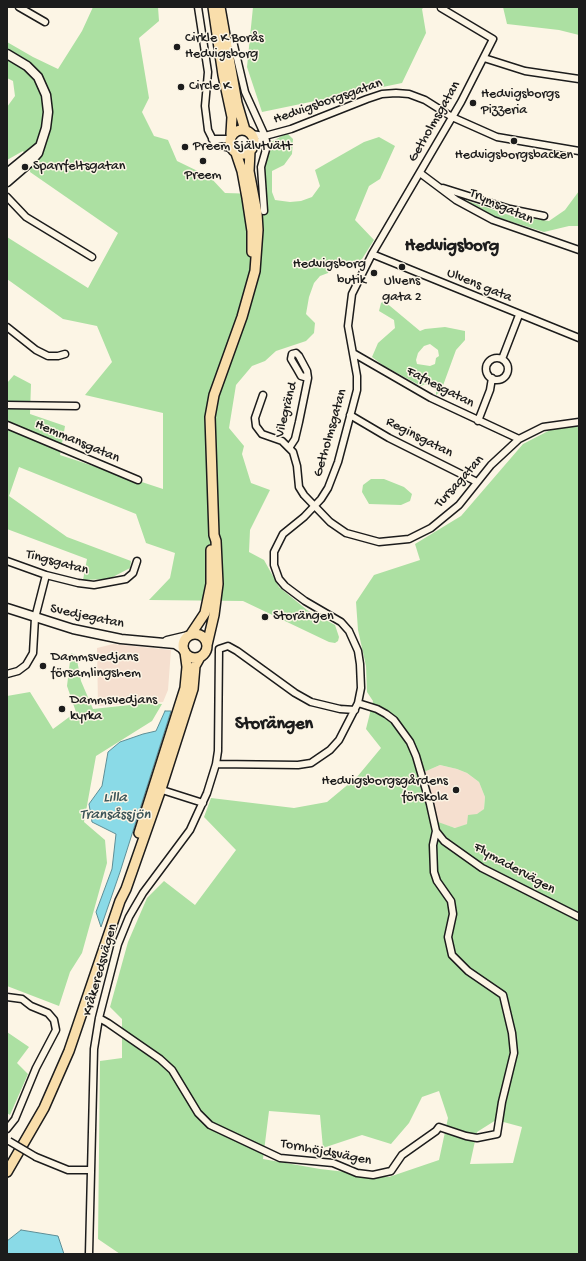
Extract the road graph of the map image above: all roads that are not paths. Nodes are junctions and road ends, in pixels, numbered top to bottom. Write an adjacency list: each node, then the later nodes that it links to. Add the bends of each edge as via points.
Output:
1 (18, 7): 6 (street)
2 (198, 7): 14 (street, via 208,72 206,116)
3 (213, 7): 15 (main road, via 232,117)
4 (220, 7): 12 (main road, via 237,103)
5 (441, 8): 9 (street, Getholmsgatan, via 493,39)
6 (45, 22)
7 (233, 41): 13 (street, via 245,92)
8 (7, 54): 16 (street, via 38,77 46,95 48,119)
9 (484, 58): 10 (street, via 525,71); 11 (street, Getholmsgatan)
10 (579, 79)
11 (452, 118): 13 (street, Hedvigsborgsgatan, via 425,100 396,93 367,99 291,129); 18 (street, Hedvigsborgsgatan, via 497,137); 20 (street, Getholmsgatan)
12 (248, 132): 13 (street, Hedvigsborgsgatan); 15 (main road, via 240,129); 17 (main road, via 254,142)
13 (265, 136): 17 (street, Hedvigsborgsgatan); 24 (street, via 267,146 261,167)
14 (212, 139): 15 (street); 15 (street, via 217,145)
15 (232, 144): 17 (main road, via 243,154); 29 (main road, via 242,171 250,213)
16 (40, 146): 19 (street); 21 (street, via 29,164)
17 (252, 148): 29 (main road, via 249,171 258,230)
18 (579, 151)
19 (7, 173)
20 (420, 173): 22 (street, Trymsgatan); 27 (street, Getholmsgatan)
21 (7, 182)
22 (437, 187): 25 (street, via 510,209); 26 (street, Trymsgatan, via 493,220)
23 (7, 197): 28 (street, via 26,218)
24 (264, 211)
25 (544, 216)
26 (579, 250)
27 (372, 254): 30 (street, Ulvens gata); 33 (street, Getholmsgatan, via 352,294 348,326)
28 (92, 257)
29 (251, 281): 50 (main road, via 242,317 214,395 210,416)
30 (519, 315): 32 (street, Ulvens gata); 35 (street)
31 (7, 327): 34 (street, via 36,350 48,356)
32 (579, 338)
33 (353, 353): 41 (street, Getholmsgatan, via 357,376); 42 (street, Fafnesgatan, via 424,395)
34 (65, 354)
35 (502, 359): 37 (street, via 495,358 488,362 486,370); 37 (street, via 508,368 506,376 499,380)
36 (308, 378): 46 (street, Vilegränd, via 300,422 295,439)
37 (492, 378): 42 (street)
38 (263, 395): 46 (street, via 255,418 257,430 282,441)
39 (7, 405): 40 (street)
40 (76, 406)
41 (350, 415): 48 (street, Reginsgatan, via 389,438); 49 (street, Getholmsgatan, via 334,473 328,488)
42 (478, 421): 45 (street, Fafnesgatan)
43 (579, 422): 45 (street, Tursagatan, via 542,427)
44 (7, 425): 47 (street, Hemmansgatan)
45 (519, 439): 48 (street, Tursagatan)
46 (289, 448): 49 (street, Tursagatan, via 295,458 300,490)
47 (138, 480)
48 (477, 482): 49 (street, Tursagatan, via 452,513 431,528 402,540 379,542 353,535 330,522)
49 (315, 507): 62 (street, Getholmsgatan, via 283,534 276,546 274,565 285,586 341,622 349,631 358,651 360,664 361,688)
50 (214, 535): 56 (main road, via 211,541 210,584 205,614); 58 (main road, via 218,584)
51 (7, 561): 53 (street, Tingsgatan)
52 (137, 561): 53 (street, Tingsgatan, via 133,573 126,580 114,583 94,585)
53 (46, 575): 55 (street)
54 (7, 608): 55 (street, Svedjegatan)
55 (35, 618): 57 (street, Svedjegatan, via 121,638); 61 (street, via 33,653 26,665)
56 (190, 635): 57 (street, Svedjegatan); 58 (main road, via 202,636); 59 (main road, via 184,642)
57 (164, 642): 59 (street, Svedjegatan, via 175,644)
58 (207, 645): 60 (main road, via 206,652)
59 (184, 651): 60 (main road, via 191,658); 65 (main road, via 187,667 185,688)
60 (200, 657): 65 (main road, via 195,666 193,689)
61 (7, 674)
62 (358, 703): 63 (street, Getholmsgatan); 67 (street, via 386,714 394,720 410,742)
63 (355, 710): 64 (street, Getholmsgatan, via 339,740 330,750 311,763 277,766); 64 (street, Kråkeredsvägen, via 311,702 237,651 228,646 221,647)
64 (216, 764): 66 (street, Kråkeredsvägen)
65 (157, 788): 66 (street); 74 (main road, via 126,889 69,1051 44,1108)
66 (203, 803): 70 (street, Kråkeredsvägen, via 190,830 143,893 129,917 116,951)
67 (436, 831): 68 (street, Flymadervägen, via 482,868); 70 (street, Tornhöjdsvägen, via 433,845 434,872 451,901 453,914 448,937 452,955 468,971 503,995 512,1033 514,1053 497,1134 477,1138 439,1127 402,1155 391,1171 385,1173 365,1175 333,1163 280,1158 210,1125 198,1113 172,1070)
68 (579, 917)
69 (7, 997): 71 (street, via 22,999 48,1013 54,1020 56,1030 36,1068 15,1119)
70 (98, 1018): 73 (street, Kråkeredsvägen, via 94,1049)
71 (7, 1130)
72 (8, 1140): 73 (street, bridge, via 36,1157 68,1170)
73 (91, 1170): 75 (street, Kråkeredsvägen)
74 (7, 1172)
75 (89, 1254)

